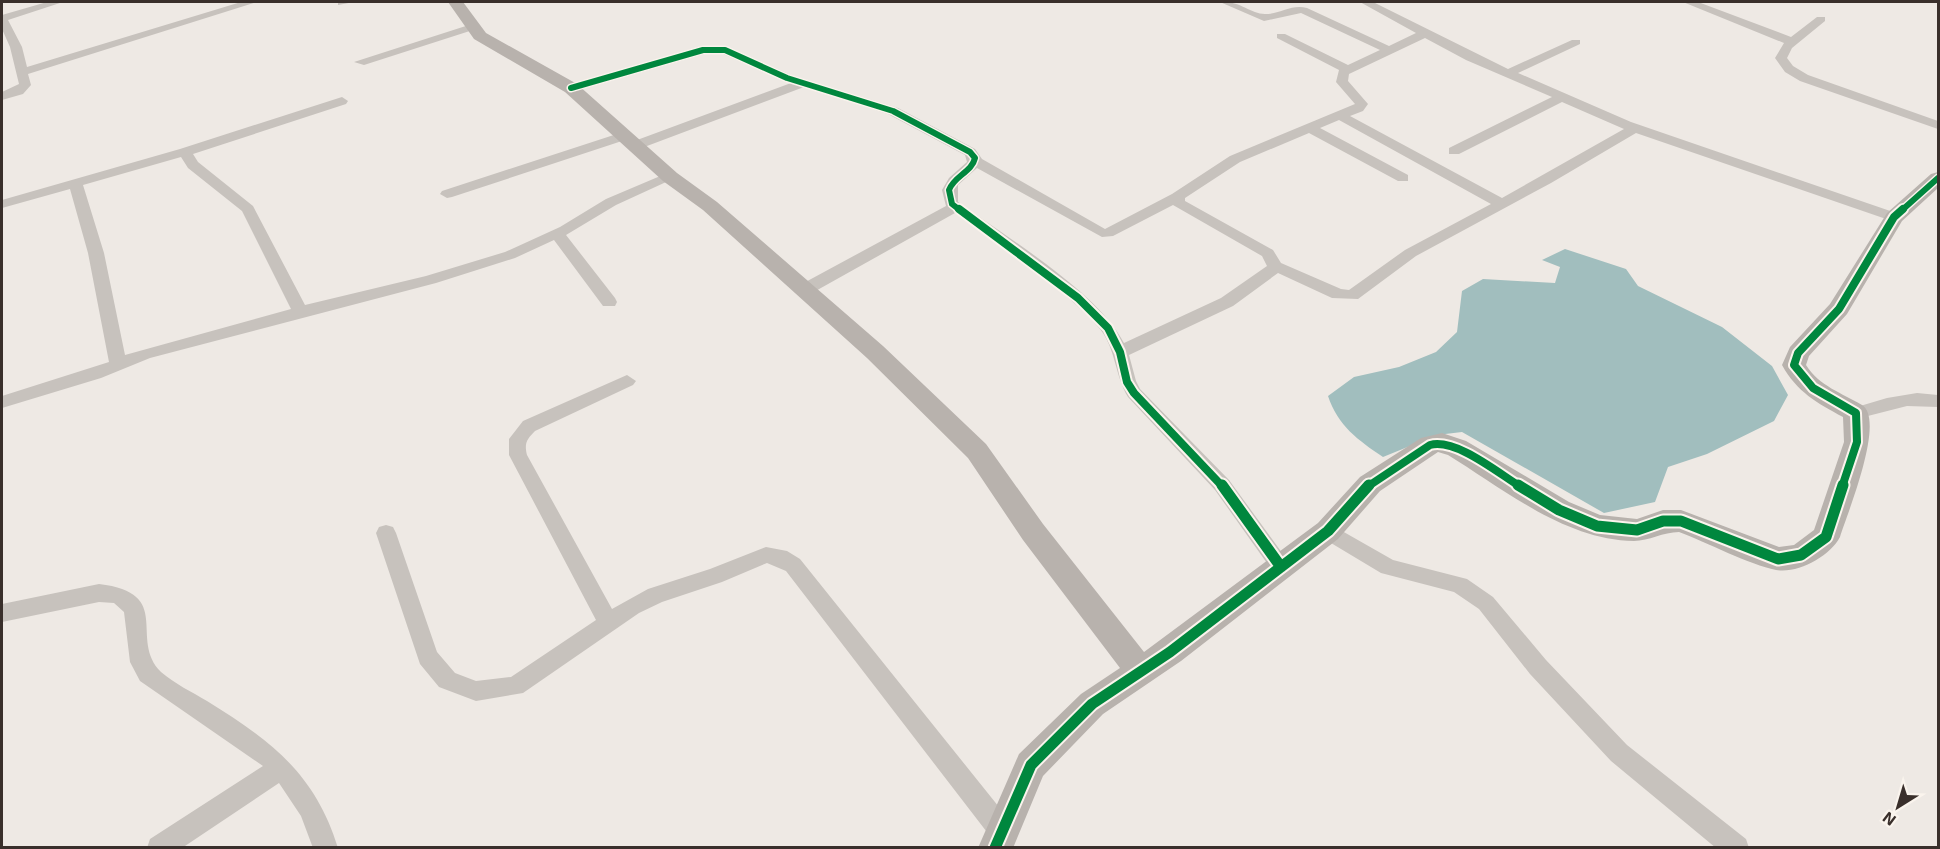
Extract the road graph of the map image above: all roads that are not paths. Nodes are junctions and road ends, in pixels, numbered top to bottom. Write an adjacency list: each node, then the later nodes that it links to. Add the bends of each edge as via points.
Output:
1 (57, 2): 8 (street)
2 (251, 2): 18 (street)
3 (455, 2): 10 (street)
4 (1226, 2): 7 (street, via 1264,18)
5 (1366, 2): 11 (street)
6 (1689, 2): 14 (street)
7 (1294, 5): 15 (street)
8 (2, 18): 18 (street, via 16,47)
9 (1821, 19): 14 (street)
10 (472, 27): 16 (street); 21 (street, via 480,36)
11 (1424, 34): 15 (street); 19 (street)
12 (1281, 36): 17 (street)
13 (1576, 42): 19 (street)
14 (1792, 42): 26 (street, via 1781,58 1782,63 1804,78)
15 (1392, 51): 17 (street)
16 (360, 62)
17 (1347, 69): 25 (street, via 1342,82 1362,104)
18 (22, 72): 22 (street, via 23,88)
19 (1507, 74): 23 (street)
20 (804, 83): 21 (street, via 711,49); 29 (street); 32 (street, via 893,111 970,152)
21 (571, 88): 29 (street)
22 (2, 96)
23 (1560, 98): 28 (street); 30 (street)
24 (342, 101): 31 (street)
25 (1341, 116): 27 (street); 40 (street)
26 (1938, 125)
27 (1310, 128): 34 (street); 38 (street, via 1235,159)
28 (1635, 128): 40 (street); 42 (street)
29 (628, 141): 33 (street); 37 (street)
30 (1454, 151)
31 (185, 152): 36 (street); 47 (street, via 193,165 248,209)
32 (974, 160): 38 (street, via 1102,233); 41 (street, via 948,188 947,195)
33 (670, 177): 43 (street, via 611,202); 45 (street, via 710,206)
34 (1403, 178)
35 (1938, 178): 42 (street)
36 (76, 184): 39 (street); 49 (street, via 96,254)
37 (447, 194)
38 (1177, 197): 44 (street, via 1187,209 1268,253)
39 (2, 204)
40 (1502, 204): 44 (street, via 1413,251 1352,296 1338,294)
41 (955, 207): 45 (street); 48 (street, via 1077,298 1108,328)
42 (1894, 217): 53 (street, via 1839,309 1798,353 1794,365 1801,380)
43 (557, 234): 46 (street); 47 (street, via 510,255 430,280)
44 (1275, 266): 48 (street, via 1227,302)
45 (806, 289): 59 (street, via 977,451 1033,532)
46 (609, 302)
47 (301, 312): 49 (street)
48 (1120, 352): 56 (street, via 1127,382 1134,393 1222,485)
49 (118, 364): 52 (street)
50 (627, 381): 58 (street, via 529,426 515,444)
51 (1938, 401): 53 (street, via 1918,397)
52 (2, 402)
53 (1856, 413): 54 (street, via 1857,442 1826,537 1801,555 1778,559 1682,521 1663,521 1637,530 1597,526 1559,510 1442,442 1430,445 1370,484)
54 (1328, 531): 56 (street); 64 (street, via 1388,567 1460,585 1486,603 1538,667 1619,753)
55 (386, 533): 58 (street, via 428,657 447,680 476,691 514,687)
56 (1281, 567): 59 (street)
57 (2, 614): 60 (street, via 99,593 115,593 128,599 136,615 141,662 149,675 222,722)
58 (609, 623): 61 (street, via 656,595 715,576 755,557 780,557 793,565)
59 (1140, 671): 61 (street, via 1092,704 1031,765)
60 (281, 768): 62 (street); 63 (street, via 322,830)
61 (998, 839)
62 (159, 848)
63 (326, 848)
64 (1737, 848)

